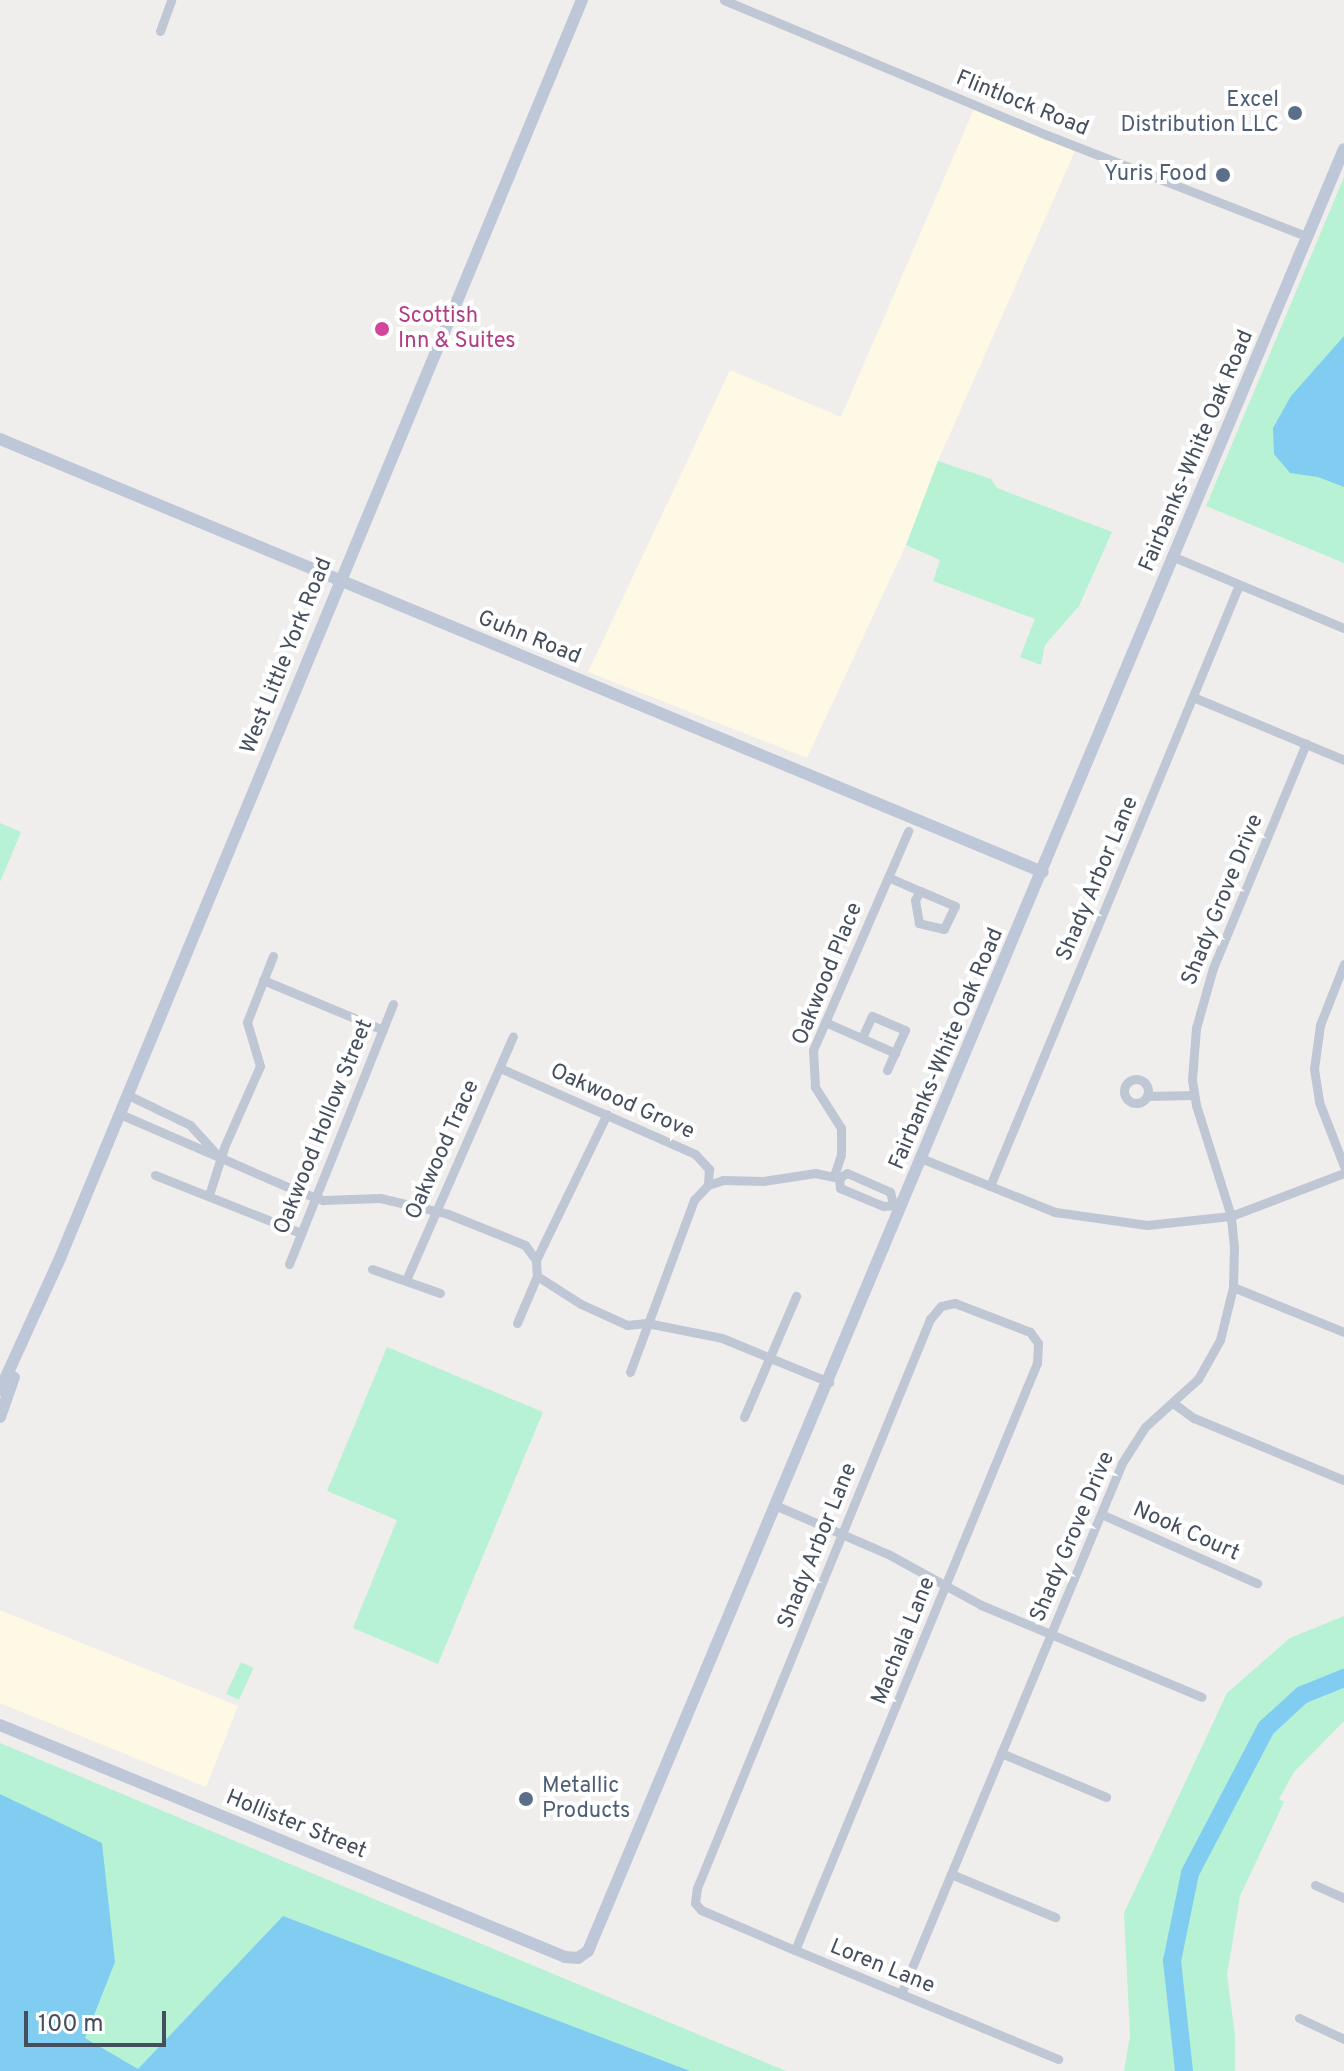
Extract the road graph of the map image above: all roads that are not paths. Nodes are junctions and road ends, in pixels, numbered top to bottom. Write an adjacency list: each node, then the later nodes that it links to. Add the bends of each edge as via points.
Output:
1 (171, 0): 4 (street)
2 (582, 0): 9 (street, West Little York Road)
3 (724, 0): 6 (street, Flintlock Road)
4 (160, 31)
5 (1344, 149): 6 (street, Fairbanks-White Oak Road)
6 (1308, 237): 8 (street, Fairbanks-White Oak Road)
7 (0, 439): 9 (street, Guhn Road)
8 (1174, 557): 10 (street); 16 (street, Fairbanks-White Oak Road)
9 (339, 581): 16 (street, Guhn Road); 30 (street, West Little York Road)
10 (1239, 585): 11 (street); 12 (street, Shady Arbor Lane)
11 (1344, 628)
12 (1193, 697): 13 (street); 42 (street, Shady Arbor Lane)
13 (1306, 744): 14 (street); 31 (street, Shady Grove Drive, via 1205,990 1193,1053)
14 (1344, 760)
15 (908, 831): 17 (street, Oakwood Place)
16 (1043, 872): 35 (street, Fairbanks-White Oak Road)
17 (888, 877): 18 (street); 23 (street, Oakwood Place)
18 (920, 891): 18 (street, via 955,906 944,929 919,923 915,900)
19 (273, 956): 21 (street)
20 (1344, 964): 37 (street, via 1317,1035 1314,1069 1319,1102)
21 (263, 980): 24 (street); 36 (street, via 247,1022 260,1066)
22 (393, 1004): 24 (street, Oakwood Hollow Street)
23 (825, 1022): 26 (street); 40 (street, Oakwood Place, via 812,1063 815,1087 841,1128)
24 (383, 1030): 44 (street, Oakwood Hollow Street)
25 (513, 1036): 28 (street, Oakwood Trace)
26 (862, 1038): 27 (street); 27 (street, via 872,1016 905,1030)
27 (895, 1053): 29 (street)
28 (500, 1068): 34 (street, Oakwood Grove); 46 (street, Oakwood Trace)
29 (887, 1070)
30 (128, 1095): 33 (street, West Little York Road); 36 (street, via 190,1125)
31 (1194, 1095): 32 (street); 47 (street, Shady Grove Drive)
32 (1147, 1096)
33 (120, 1114): 36 (street); 59 (street, West Little York Road)
34 (607, 1114): 41 (street, Oakwood Grove, via 695,1154 709,1169); 49 (street)
35 (923, 1159): 42 (street); 45 (street, Fairbanks-White Oak Road)
36 (222, 1160): 43 (street); 44 (street)
37 (1344, 1166)
38 (1344, 1173): 47 (street)
39 (155, 1175): 43 (street)
40 (836, 1177): 41 (street, via 815,1173); 45 (street, via 840,1188 883,1206); 45 (street, via 847,1173 890,1192)
41 (708, 1185): 58 (street, via 694,1200)
42 (990, 1186): 47 (street, via 1055,1212 1115,1223 1178,1224)
43 (209, 1195): 48 (street)
44 (315, 1197): 46 (street, via 380,1198); 48 (street, Oakwood Hollow Street)
45 (897, 1205): 64 (street, Fairbanks-White Oak Road)
46 (435, 1211): 49 (street, via 525,1245); 53 (street, Oakwood Trace)
47 (1231, 1216): 54 (street, Shady Grove Drive)
48 (301, 1233): 50 (street, Oakwood Hollow Street)
49 (536, 1260): 52 (street)
50 (289, 1264)
51 (372, 1269): 53 (street)
52 (537, 1276): 57 (street); 58 (street, via 627,1325)
53 (406, 1280): 55 (street)
54 (1233, 1287): 60 (street); 66 (street, Shady Grove Drive, via 1214,1354)
55 (440, 1293)
56 (796, 1296): 62 (street)
57 (517, 1323)
58 (647, 1323): 62 (street, via 722,1338); 63 (street)
59 (30, 1328): 65 (street, West Little York Road); 67 (street, West Little York Road)
60 (1344, 1332)
61 (1038, 1343): 72 (street, Shady Arbor Lane, via 1030,1332 961,1305 941,1306 930,1319); 74 (street, Machala Lane, via 1037,1363)
62 (770, 1357): 64 (street); 68 (street)
63 (630, 1372)
64 (829, 1382): 70 (street, Fairbanks-White Oak Road)
65 (0, 1390)
66 (1173, 1403): 69 (street, via 1194,1418); 71 (street, Shady Grove Drive, via 1135,1440)
67 (0, 1417)
68 (744, 1417)
69 (1344, 1480)
70 (777, 1506): 72 (street); 86 (street, Fairbanks-White Oak Road, via 595,1942)
71 (1101, 1514): 73 (street, Nook Court); 75 (street, Shady Grove Drive)
72 (843, 1533): 74 (street); 83 (street, Shady Arbor Lane)
73 (1257, 1583)
74 (946, 1586): 75 (street); 85 (street, Machala Lane)
75 (1051, 1634): 76 (street); 78 (street, Shady Grove Drive)
76 (1202, 1697)
77 (0, 1725): 86 (street, Hollister Street, via 527,1942)
78 (1001, 1753): 79 (street); 80 (street, Shady Grove Drive)
79 (1106, 1797)
80 (951, 1874): 84 (street); 87 (street, Shady Grove Drive)
81 (1315, 1885): 82 (street)
82 (1344, 1898)
83 (695, 1903): 85 (street, Loren Lane)
84 (1055, 1917)
85 (795, 1950): 87 (street, Loren Lane)
86 (578, 1958)
87 (901, 1994): 90 (street, Loren Lane)
88 (1299, 2018): 89 (street)
89 (1344, 2039)
90 (1058, 2059)

